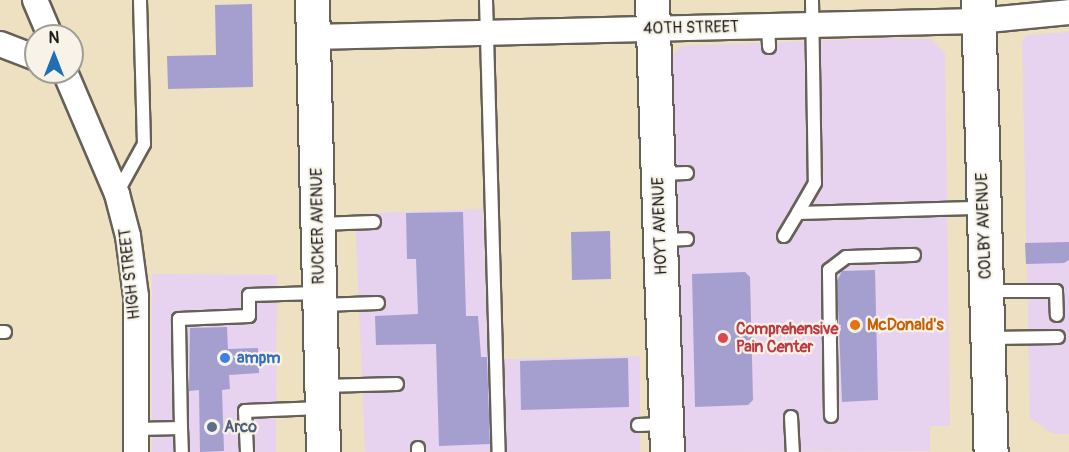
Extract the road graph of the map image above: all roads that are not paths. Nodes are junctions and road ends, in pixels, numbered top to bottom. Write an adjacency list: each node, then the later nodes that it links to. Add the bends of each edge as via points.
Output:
1 (35, 0): 9 (street)
2 (140, 0): 16 (lane, via 144,144)
3 (312, 0): 12 (main road, RUCKER AVENUE)
4 (486, 0): 11 (lane)
5 (812, 0): 10 (lane)
6 (978, 10): 7 (street, 40TH STREET); 10 (street, 40TH STREET); 17 (main road, COLBY AVENUE)
7 (1069, 12)
8 (653, 14): 10 (street, 40TH STREET, via 768,36); 11 (street, 40TH STREET); 34 (main road, HOYT AVENUE, via 673,173 674,239)
9 (45, 24)
10 (811, 25): 18 (lane, via 815,183)
11 (487, 33): 12 (street, 40TH STREET); 39 (lane)
12 (313, 37): 20 (main road, RUCKER AVENUE)
13 (0, 44): 14 (street)
14 (24, 53)
15 (70, 84): 16 (street, HIGH STREET)
16 (117, 194): 35 (street, HIGH STREET, via 136,296)
17 (984, 208): 18 (lane); 23 (main road, COLBY AVENUE)
18 (798, 213): 21 (lane)
19 (374, 222): 20 (lane)
20 (318, 224): 24 (main road, RUCKER AVENUE)
21 (784, 236)
22 (914, 255): 31 (lane, via 846,257 829,270)
23 (986, 291): 26 (lane, via 1056,291); 28 (main road, COLBY AVENUE)
24 (319, 299): 25 (lane); 30 (main road, RUCKER AVENUE); 33 (lane, via 249,295 249,316 179,319)
25 (378, 303)
26 (1057, 315)
27 (1058, 337): 28 (lane)
28 (987, 338): 41 (main road, COLBY AVENUE)
29 (397, 384): 30 (lane)
30 (322, 397): 37 (lane, via 245,411); 38 (main road, RUCKER AVENUE)
31 (831, 416)
32 (791, 417): 40 (lane)
33 (181, 428): 35 (lane); 36 (lane)
34 (657, 434)
35 (136, 441)
36 (182, 452)
37 (247, 452)
38 (323, 452)
39 (500, 452)
40 (793, 452)
41 (991, 452)

